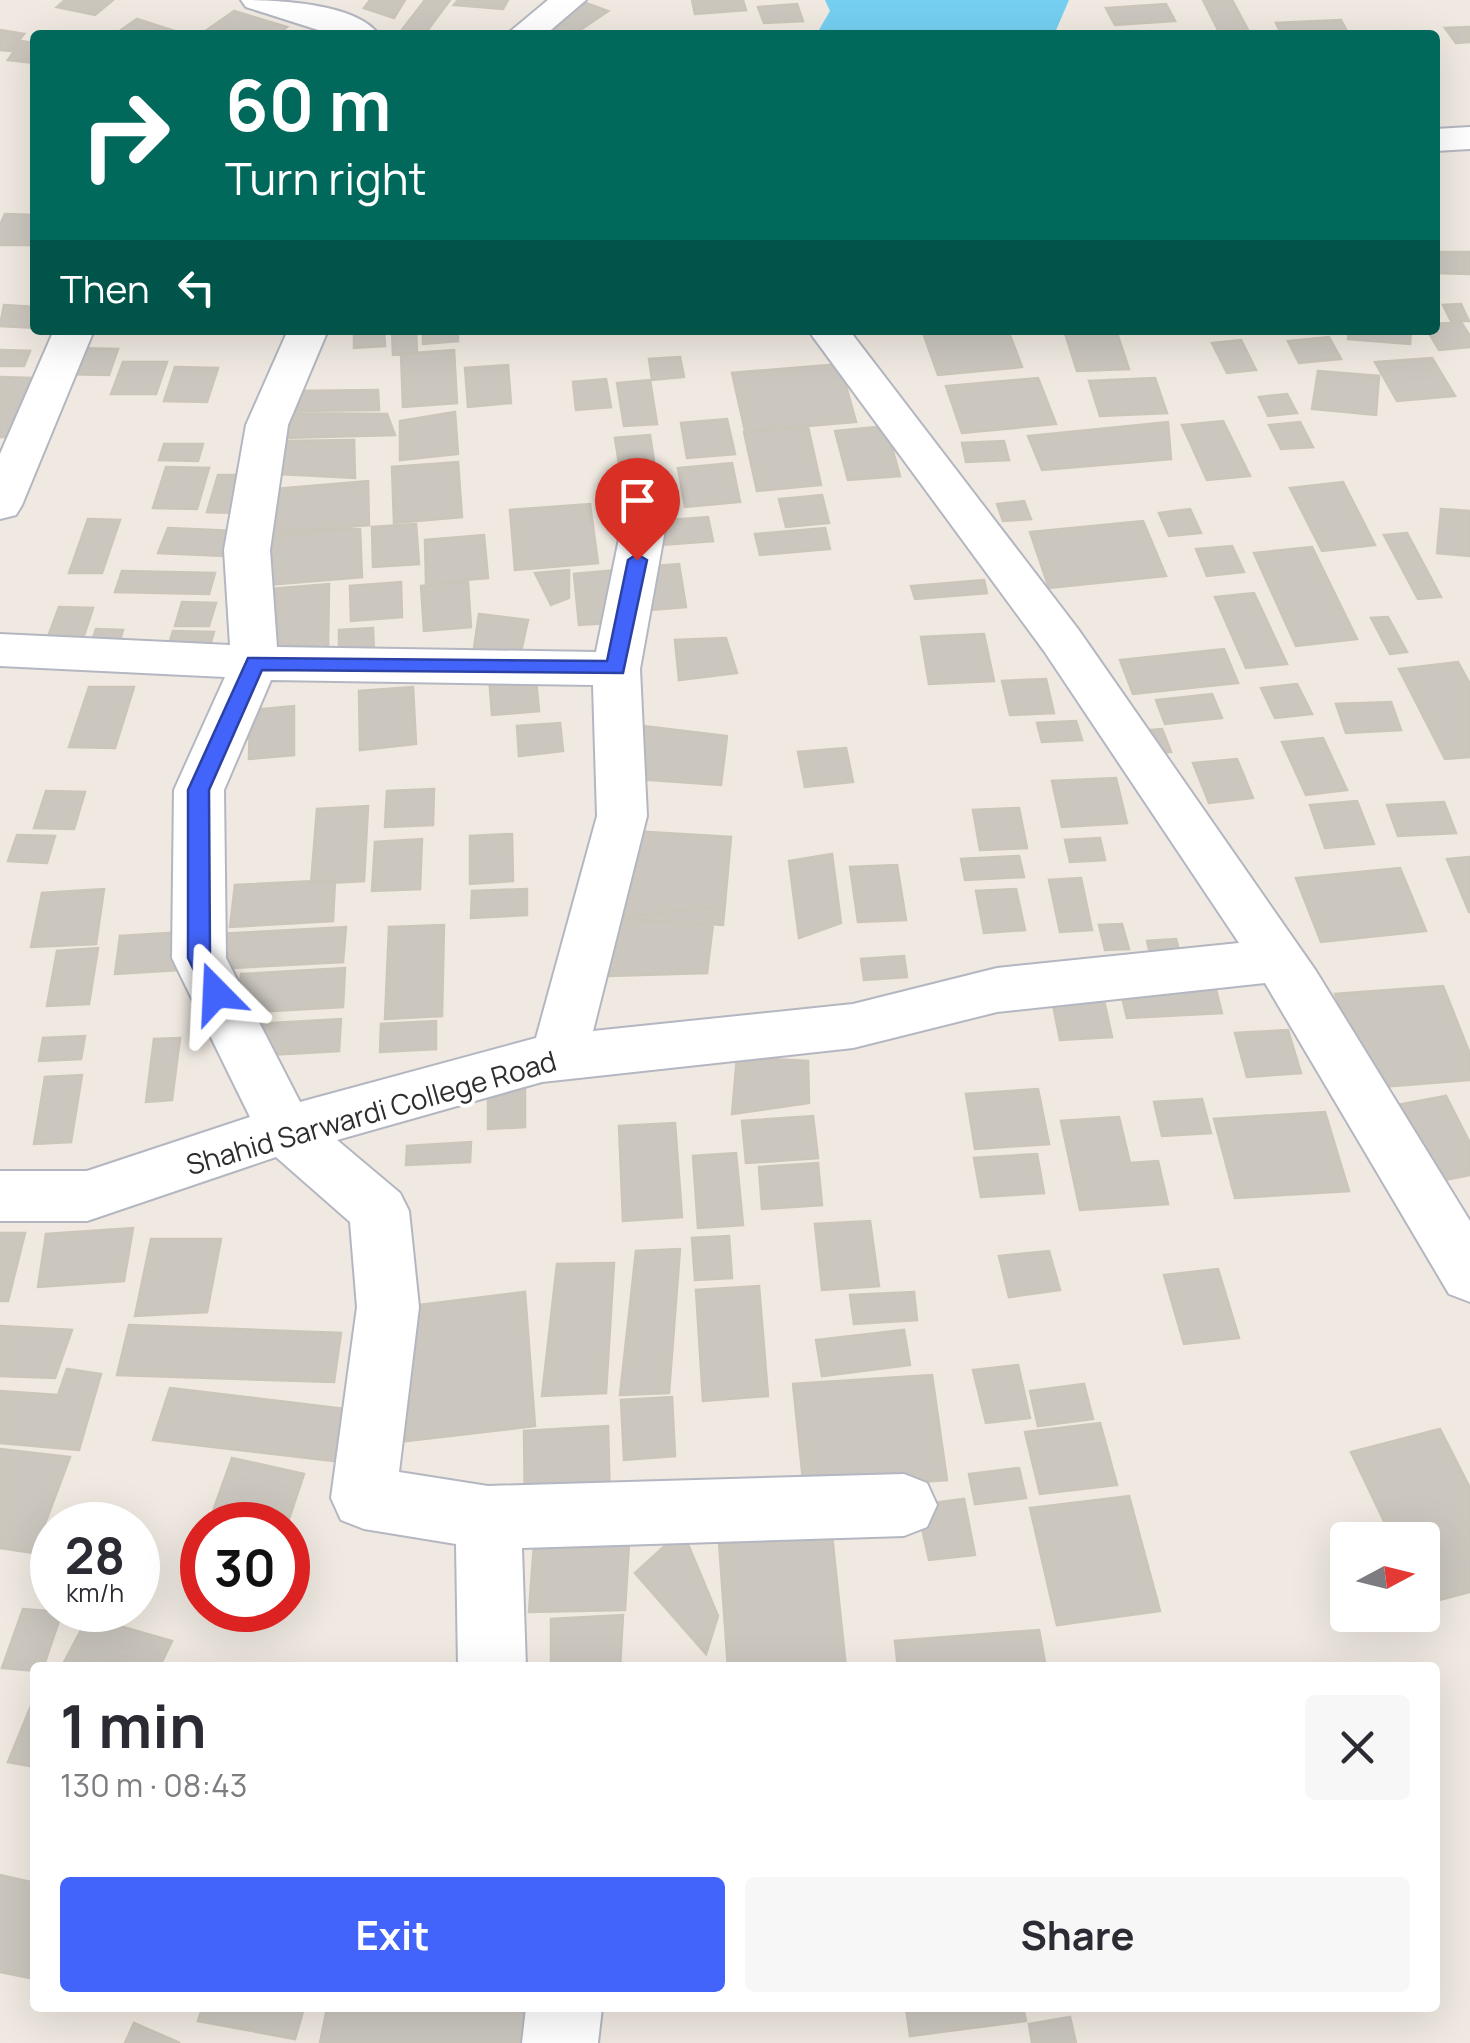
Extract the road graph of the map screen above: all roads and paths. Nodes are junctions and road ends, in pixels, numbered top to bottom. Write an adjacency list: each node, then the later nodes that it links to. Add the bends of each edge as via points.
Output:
1 (258, 0): 3 (street)
2 (569, 0): 4 (street)
3 (351, 30)
4 (530, 30)
5 (1470, 138): 6 (street)
6 (1440, 140)
7 (72, 335): 10 (street)
8 (306, 335): 14 (street, via 268,425 247,550)
9 (832, 335): 16 (street, via 1061,640)
10 (9, 465): 11 (street)
11 (0, 504)
12 (644, 524): 15 (street)
13 (0, 650): 14 (street)
14 (255, 663): 15 (street); 18 (street, via 198,790 199,958)
15 (616, 668): 17 (street, via 622,816)
16 (1279, 960): 17 (street, Shahid Sarwardi College Road, via 997,990 853,1026); 20 (street)
17 (558, 1057): 18 (street, Shahid Sarwardi College Road)
18 (285, 1130): 19 (street, Shahid Sarwardi College Road, via 87,1196); 22 (street, via 379,1211 388,1307 364,1498)
19 (0, 1196)
20 (1470, 1275)
21 (904, 1506): 22 (street)
22 (488, 1518): 23 (street)
23 (492, 1662)
24 (564, 2012): 25 (street)
25 (560, 2043)

